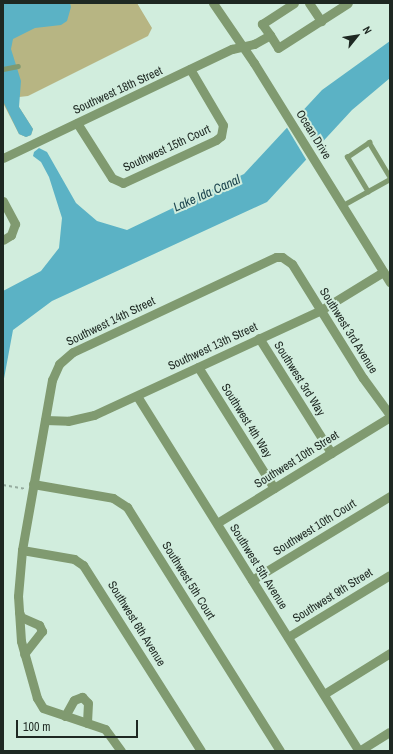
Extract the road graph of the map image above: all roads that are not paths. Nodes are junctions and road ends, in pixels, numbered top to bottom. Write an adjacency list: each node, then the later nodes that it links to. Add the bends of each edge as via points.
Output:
1 (213, 3): 7 (street, Ocean Drive)
2 (294, 3): 6 (street, via 262,24)
3 (309, 3): 5 (street)
4 (348, 3): 5 (street)
5 (321, 21): 6 (street, via 278,48)
6 (270, 35): 7 (street, Southwest 18th Street)
7 (243, 47): 10 (street, Southwest 18th Street); 16 (street, Ocean Drive)
8 (18, 66): 9 (lane)
9 (3, 69)
10 (190, 69): 11 (street, Southwest 18th Street); 11 (street, Southwest 15th Court, via 223,125 221,136 216,140 123,182 112,178)
11 (77, 123): 12 (street, Southwest 18th Street)
12 (3, 158)
13 (390, 178): 14 (lane); 14 (lane, via 369,142 347,157)
14 (368, 192): 16 (lane)
15 (3, 201): 17 (street, via 15,224 11,235)
16 (343, 205): 19 (street, Ocean Drive)
17 (3, 240)
18 (288, 259): 21 (street, Southwest 3rd Avenue); 26 (street, Southwest 14th Street, via 276,257 73,352 63,359 54,374)
19 (383, 272): 20 (street, Ocean Drive); 21 (street, Southwest 13th Street)
20 (390, 282)
21 (320, 310): 22 (street, Southwest 13th Street); 25 (street, Southwest 3rd Avenue)
22 (259, 338): 23 (street, Southwest 13th Street); 27 (street, Southwest 3rd Way)
23 (198, 367): 24 (street, Southwest 13th Street); 29 (street, Southwest 4th Way)
24 (137, 396): 26 (street, Southwest 13th Street, via 81,419); 31 (street, Southwest 5th Avenue)
25 (390, 416): 27 (street, Southwest 10th Street)
26 (44, 420): 28 (street, Southwest 14th Street)
27 (331, 453): 29 (street, Southwest 10th Street)
28 (33, 487): 32 (street, Southwest 14th Street); 45 (street, Southwest 5th Court, via 113,498 127,507)
29 (274, 488): 31 (street, Southwest 10th Street)
30 (390, 496): 34 (street, Southwest 10th Court)
31 (217, 523): 34 (street, Southwest 5th Avenue)
32 (22, 550): 35 (street, Southwest 14th Street); 44 (street, Southwest 6th Avenue, via 74,559 83,565)
33 (390, 574): 36 (street, Southwest 9th Street)
34 (252, 580): 36 (street, Southwest 5th Avenue)
35 (18, 612): 38 (street, Southwest 14th Street); 38 (street, via 21,617 39,625 42,631)
36 (288, 637): 39 (street, Southwest 5th Avenue)
37 (390, 653): 39 (street)
38 (24, 654): 40 (street, Southwest 14th Street, via 39,703 48,711)
39 (324, 694): 46 (street, Southwest 5th Avenue)
40 (65, 716): 41 (street, Southwest 14th Street); 41 (street, via 74,700 82,697 88,703)
41 (87, 723): 43 (street, Southwest 14th Street, via 110,733)
42 (390, 732): 46 (street)
43 (121, 751)
44 (201, 751)
45 (280, 751)
46 (359, 751)

